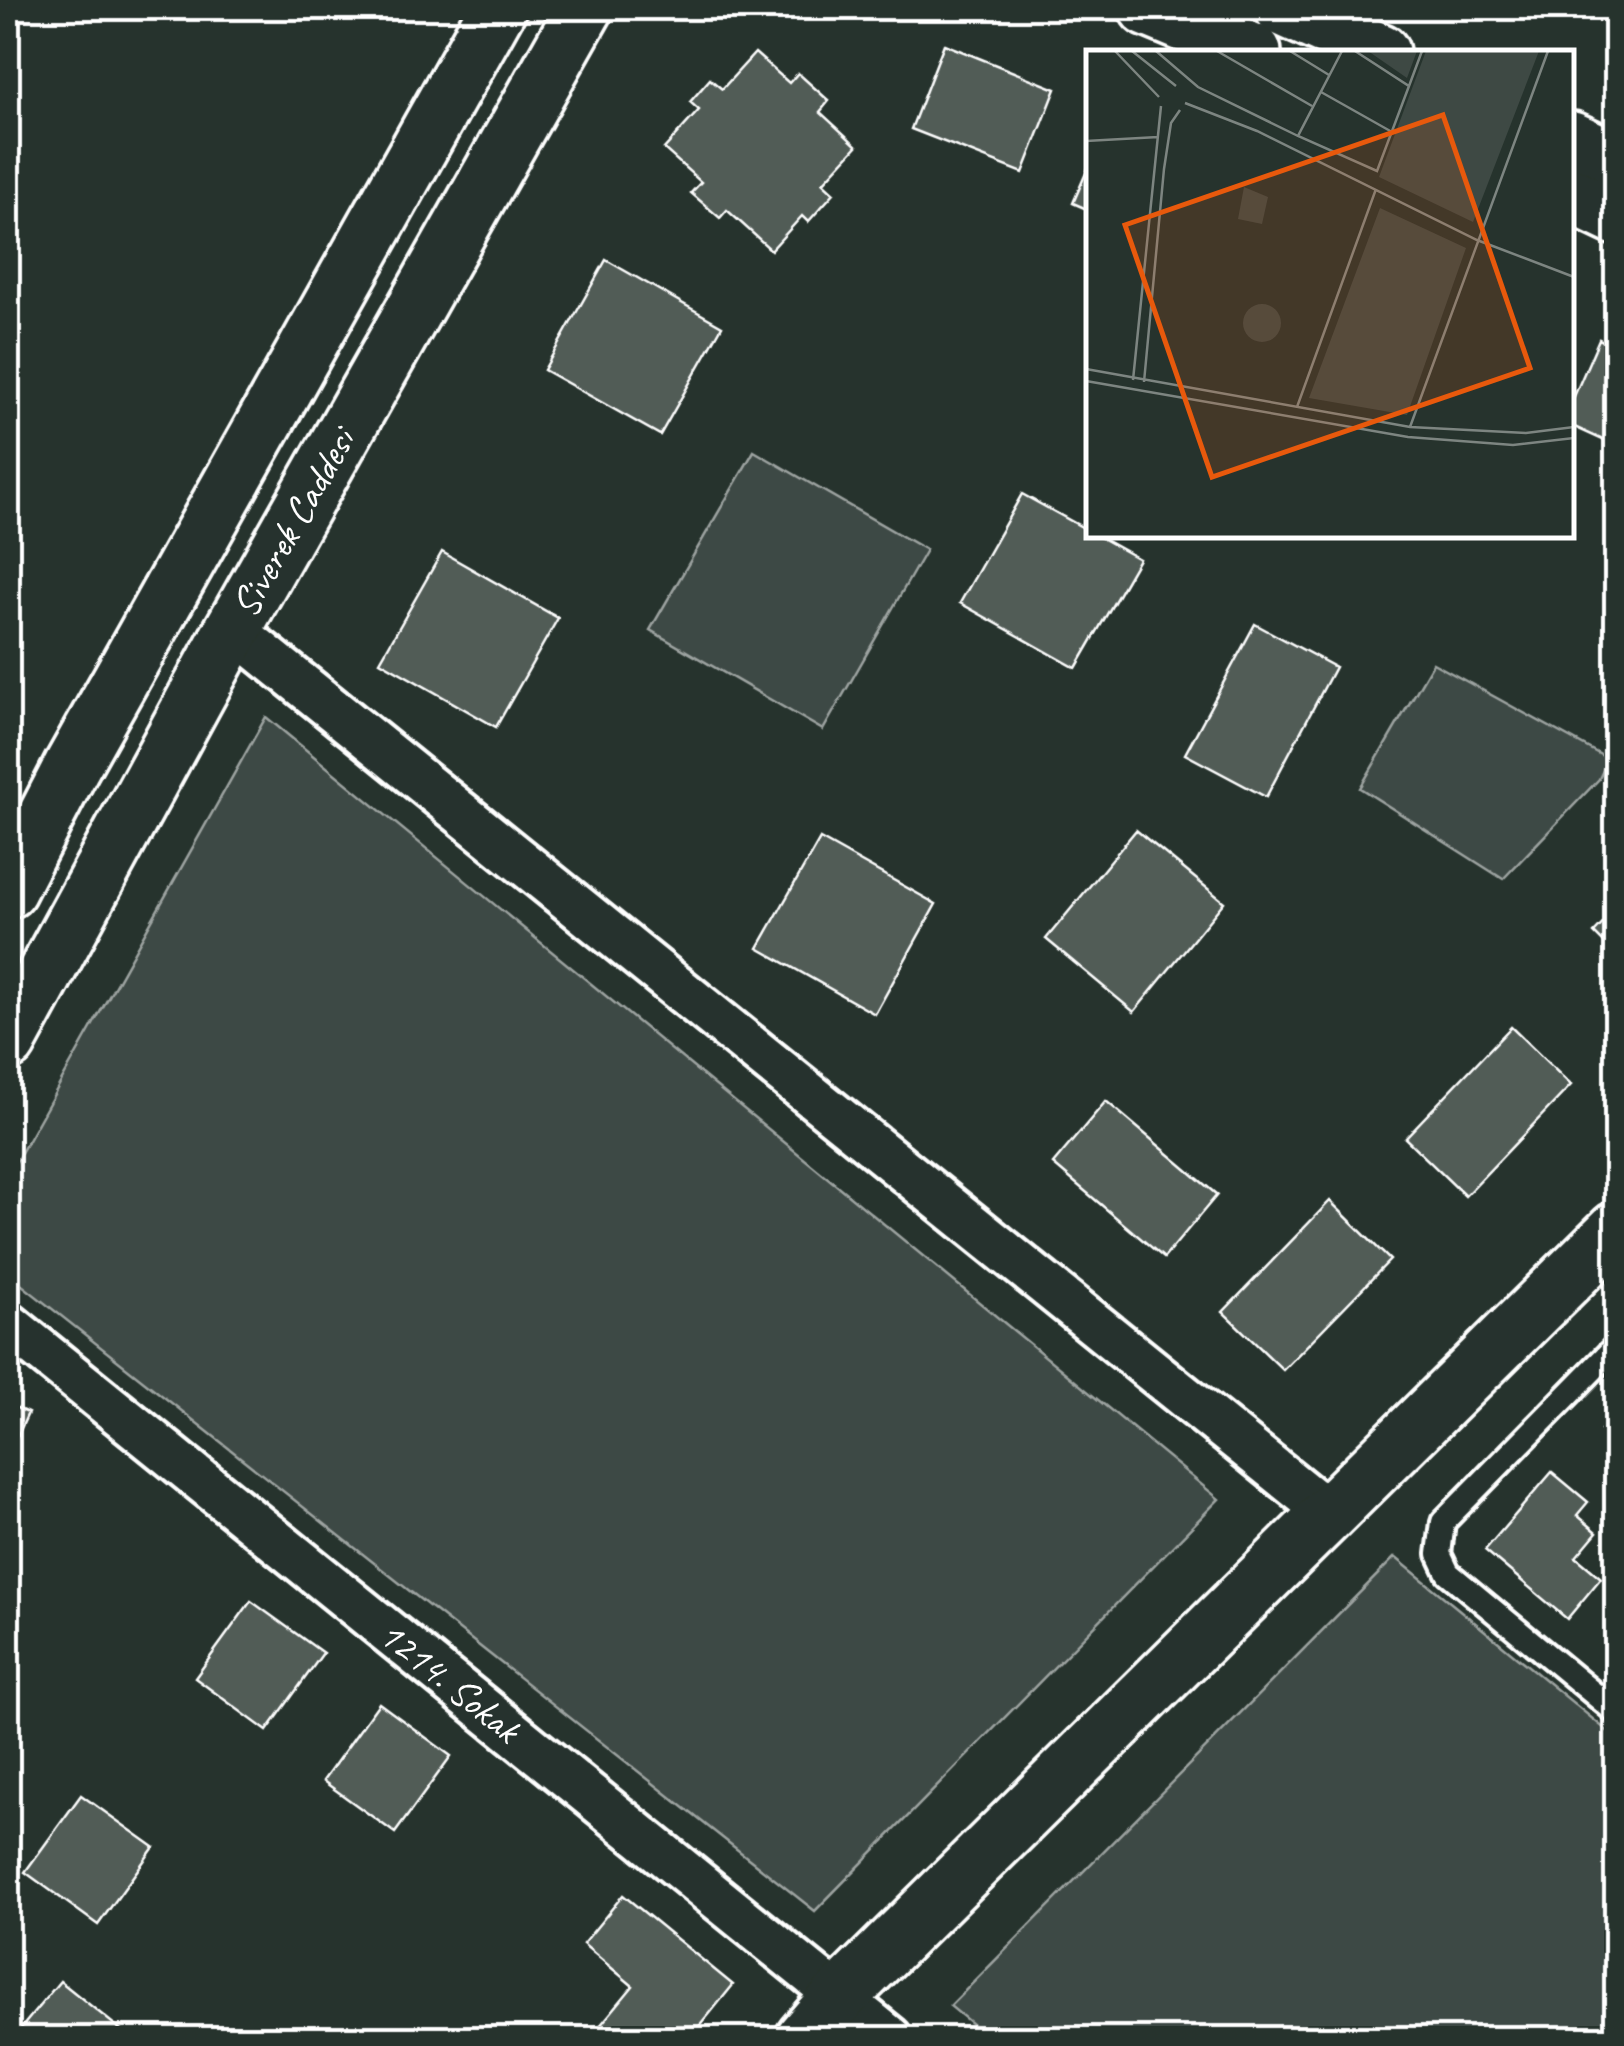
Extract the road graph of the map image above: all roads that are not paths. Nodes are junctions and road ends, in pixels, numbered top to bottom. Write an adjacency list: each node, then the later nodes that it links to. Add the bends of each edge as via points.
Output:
1 (498, 8): 12 (main road, Siverek Caddesi)
2 (584, 8): 11 (main road, Siverek Caddesi)
3 (1147, 8): 5 (main road)
4 (1284, 8): 6 (main road)
5 (1248, 50)
6 (1378, 50)
7 (1574, 141): 8 (main road)
8 (1616, 160)
9 (1574, 197): 10 (main road)
10 (1616, 217)
11 (232, 630): 13 (main road, Siverek Caddesi); 17 (street)
12 (8, 890)
13 (8, 1042)
14 (1616, 1230): 17 (main road)
15 (8, 1324): 19 (street, 1214. Sokak)
16 (1616, 1346): 18 (lane, via 1443,1522 1439,1554 1448,1573)
17 (1331, 1515): 19 (main road)
18 (1616, 1712)
19 (839, 1996): 20 (main road); 21 (street, 1214. Sokak)
20 (804, 2038)
21 (890, 2038)

